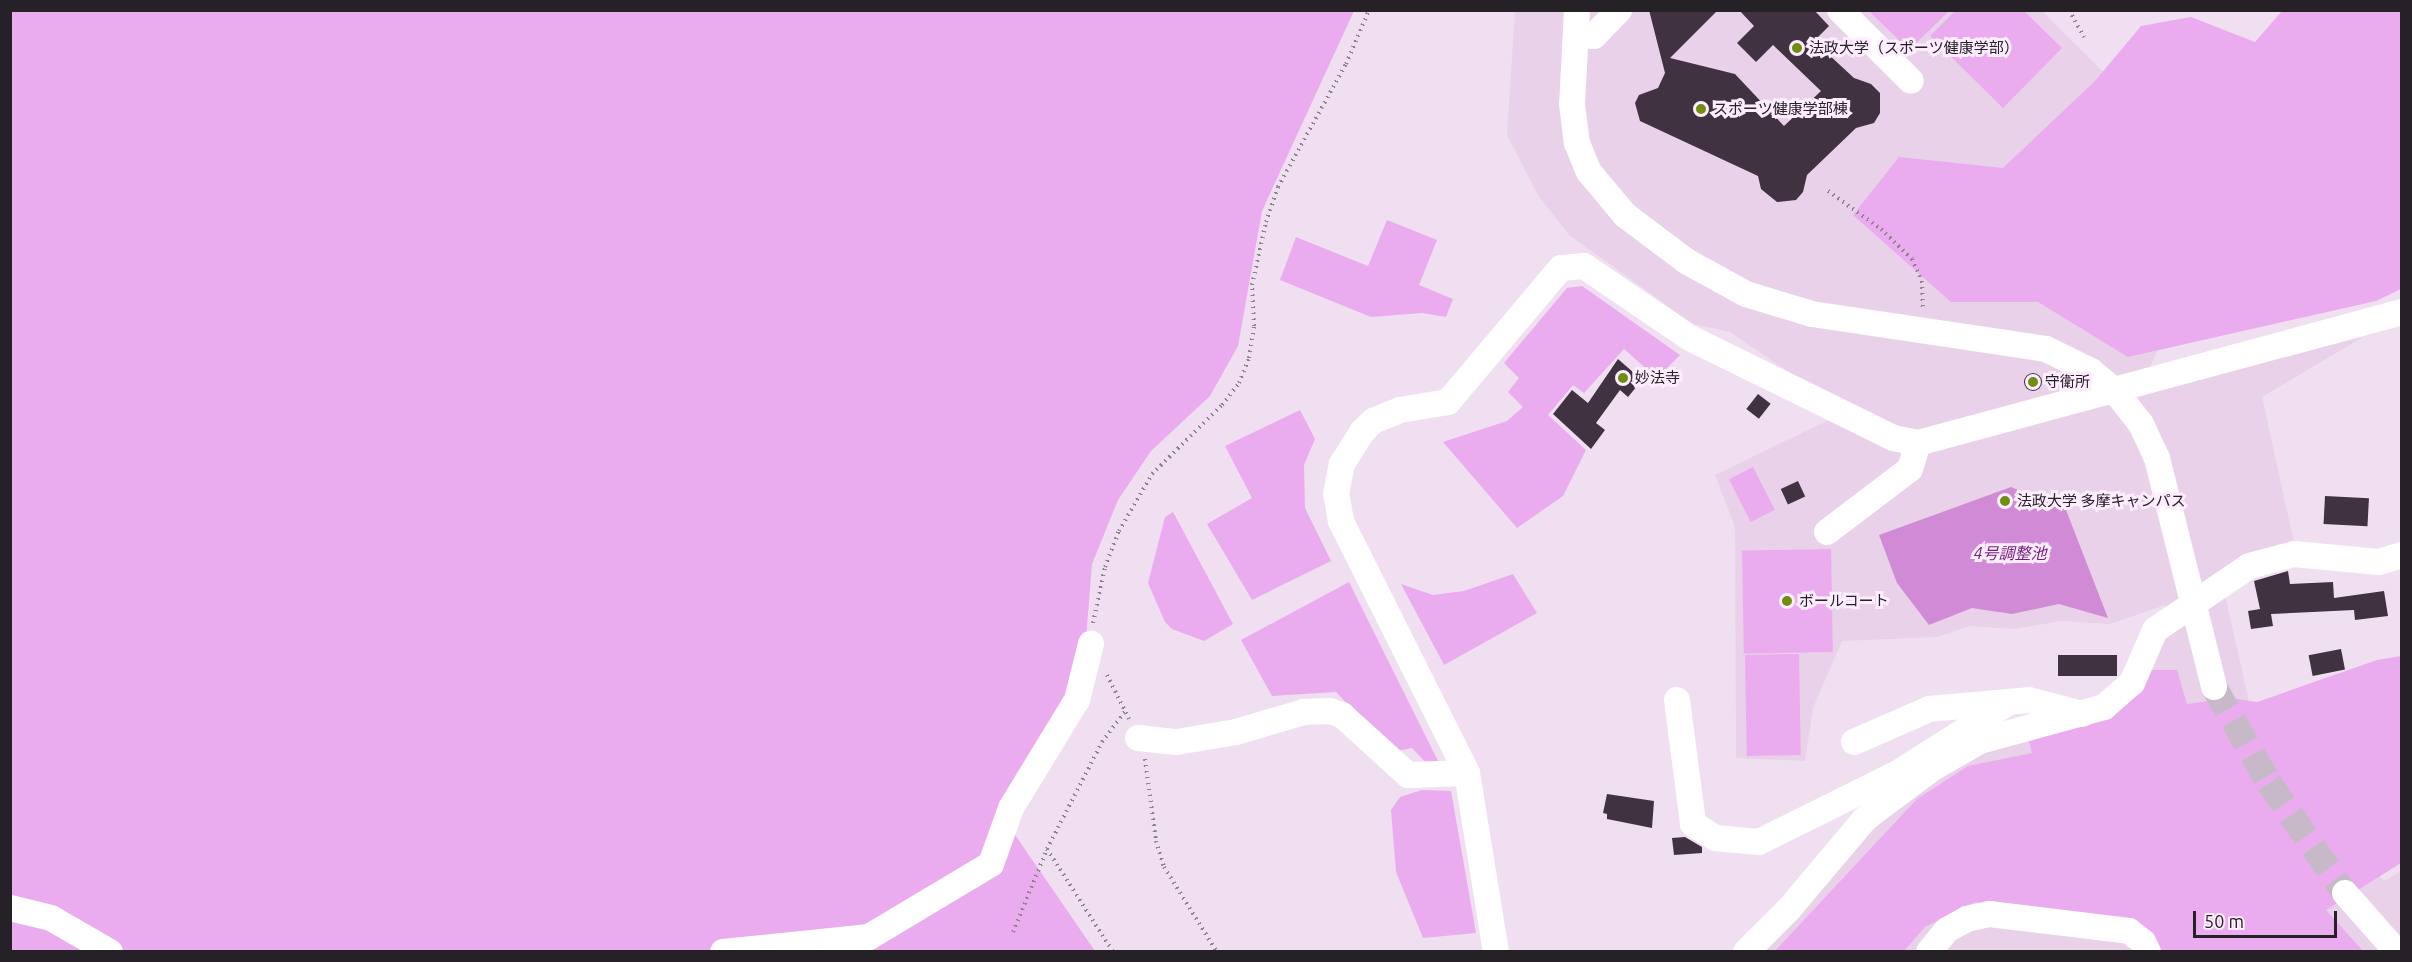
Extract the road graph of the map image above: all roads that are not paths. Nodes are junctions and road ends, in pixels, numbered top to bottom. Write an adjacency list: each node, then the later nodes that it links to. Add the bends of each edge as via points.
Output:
1 (1619, 10): 3 (street, via 1594,36)
2 (1840, 10): 4 (street)
3 (1576, 23): 6 (street, via 1573,113 1577,143 1589,171 1625,216 1686,261 1746,294 1812,314 2046,349 2091,371)
4 (1911, 81)
5 (2402, 312): 6 (street)
6 (2115, 391): 7 (street); 10 (street, via 2141,424 2157,458)
7 (1918, 443): 8 (street, via 1910,469); 18 (street, via 1893,438 1690,338 1584,267 1561,268 1455,396 1438,405 1400,410 1373,421 1353,444 1338,477 1336,494 1341,522)
8 (1827, 532)
9 (2402, 555): 10 (street, via 2379,562 2315,553 2265,559)
10 (2194, 603): 12 (street); 15 (street, via 2155,630 2132,683 2120,695 2104,707)
11 (1091, 644): 23 (street, via 1077,700 1011,808 991,864 869,937)
12 (2214, 687)
13 (1677, 700): 19 (street, via 1693,824 1715,838 1759,842)
14 (2009, 702): 15 (street, via 2029,700); 17 (street, via 1929,709); 19 (street)
15 (2082, 714): 19 (street, via 1980,741)
16 (1138, 738): 18 (street, via 1177,742 1236,732 1304,712 1330,711 1342,715 1408,775)
17 (1854, 742)
18 (1467, 774): 24 (street)
19 (1903, 781): 25 (street, via 1864,820 1789,909)
20 (2345, 893): 28 (street)
21 (10, 908): 22 (street, via 51,918)
22 (110, 951)
23 (723, 951)
24 (1496, 951)
25 (1746, 951)
26 (1929, 951): 27 (street, via 1947,930 1967,919 1989,914 2129,931)
27 (2148, 951)
28 (2397, 951)

